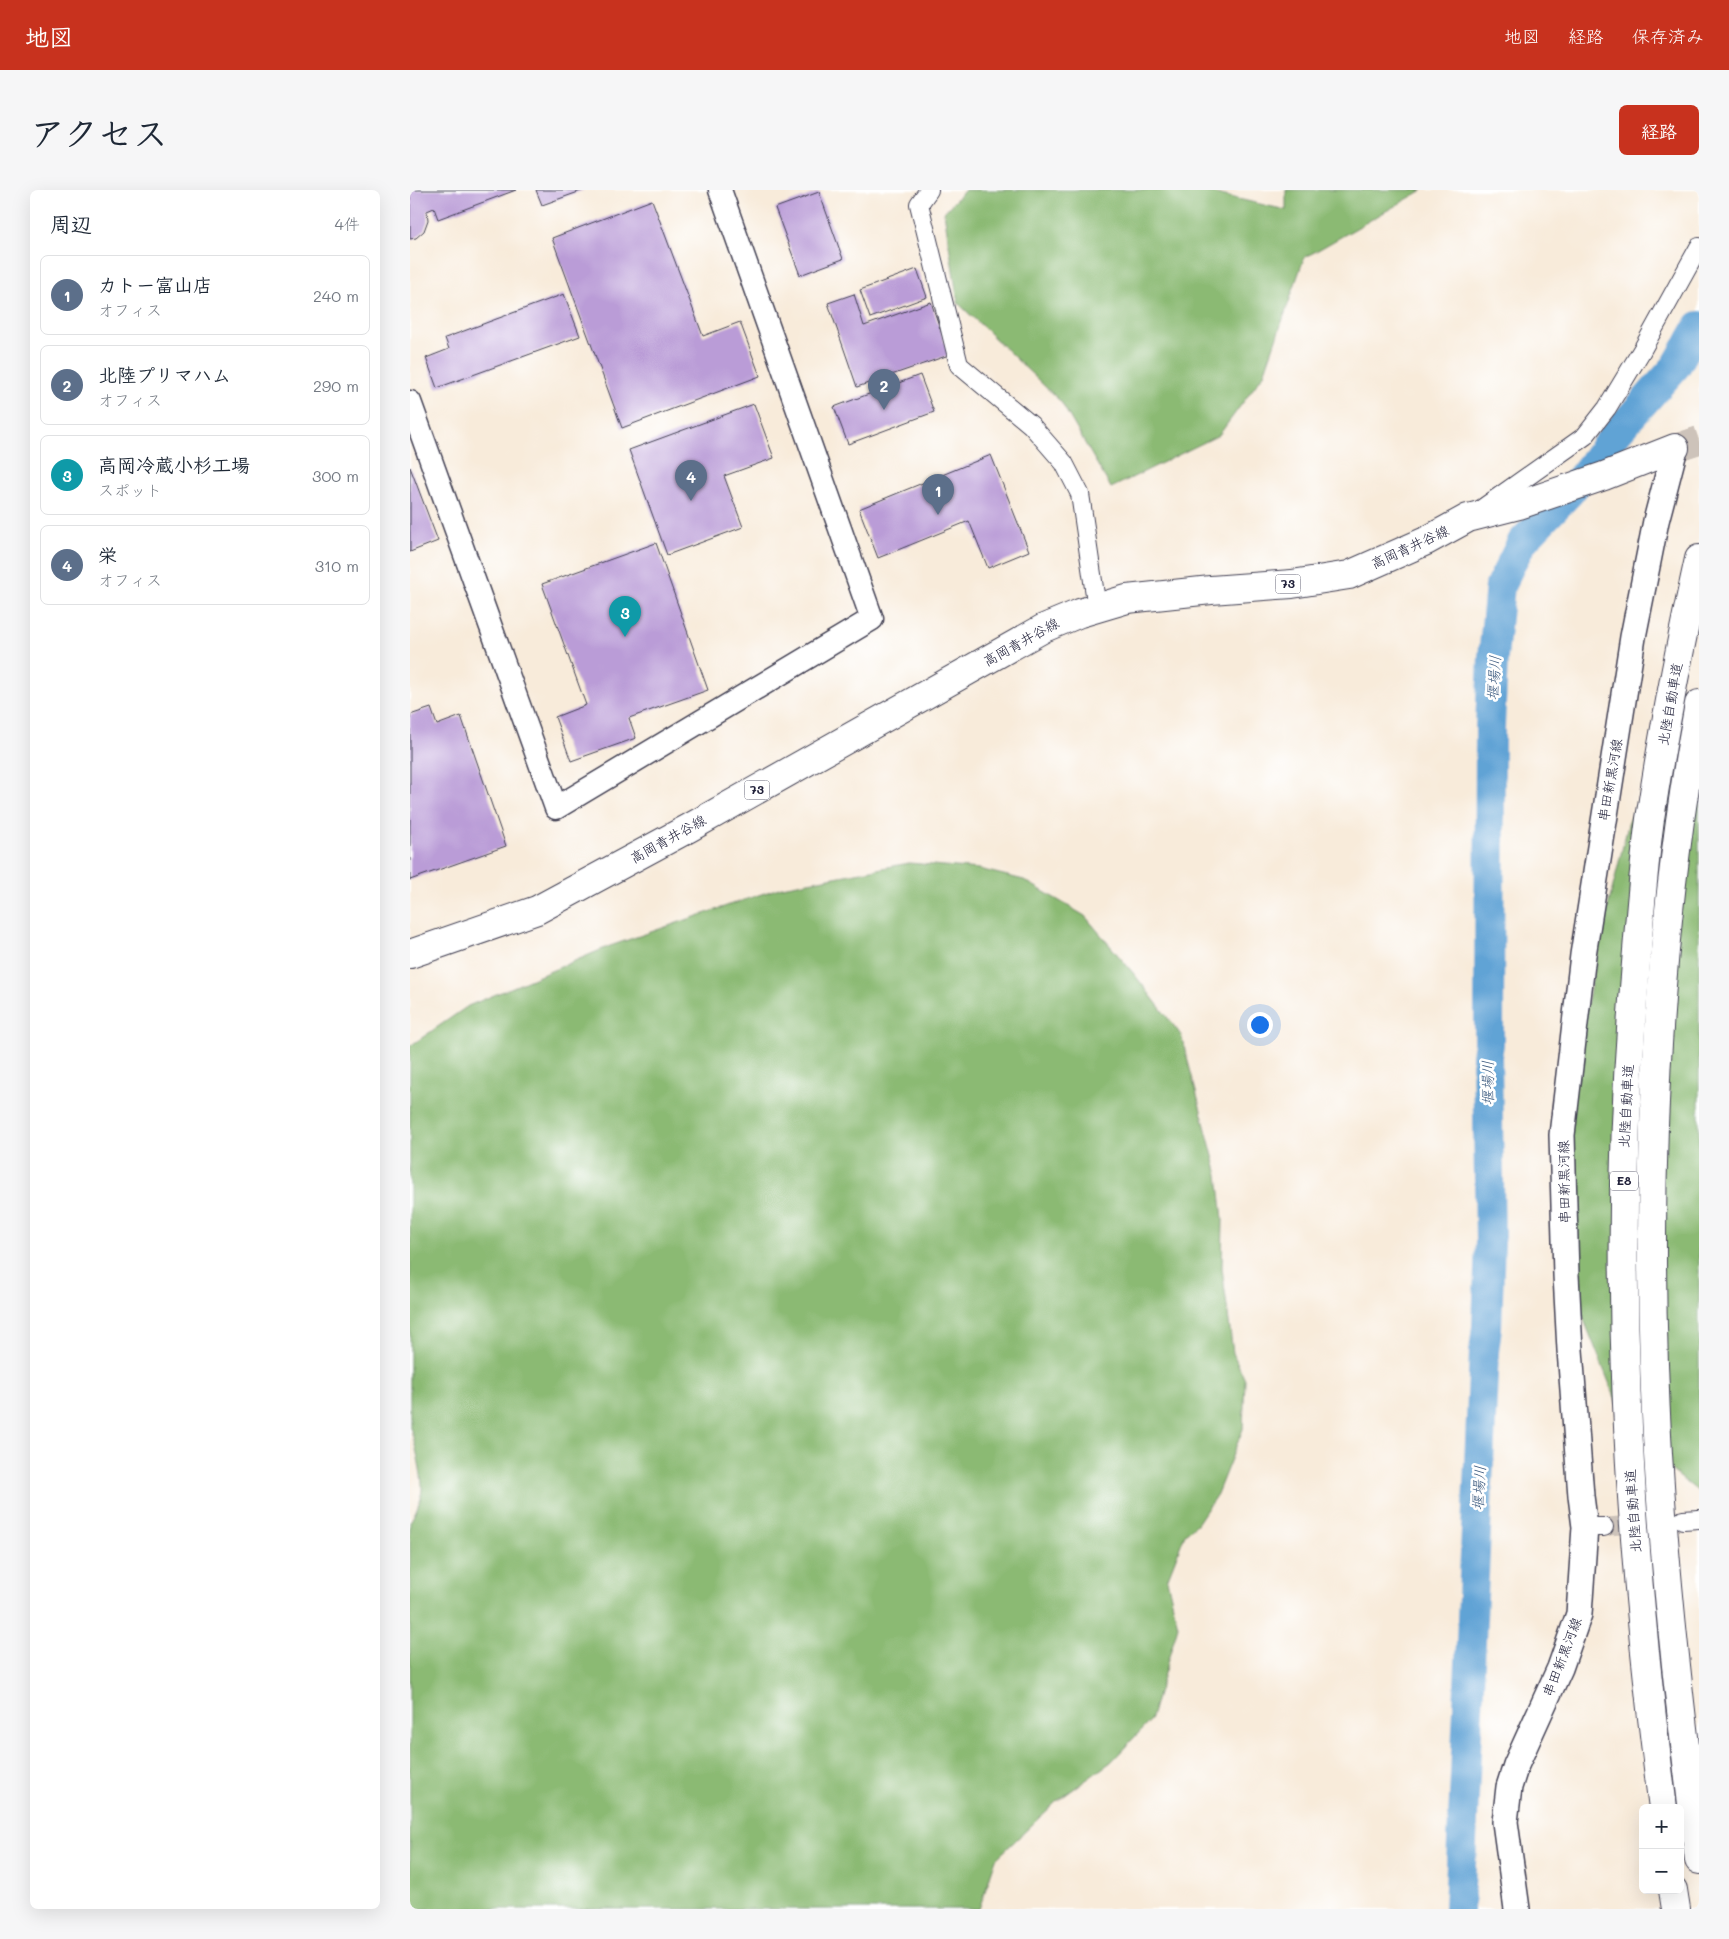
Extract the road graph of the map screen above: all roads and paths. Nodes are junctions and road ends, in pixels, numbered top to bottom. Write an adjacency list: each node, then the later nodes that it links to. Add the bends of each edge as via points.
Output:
1 (720, 190): 4 (street, via 872,619 556,808)
2 (929, 190): 8 (street, via 919,204 959,365 1031,426 1064,463 1080,494)
3 (1699, 247): 6 (street, via 1607,408 1585,436)
4 (410, 402)
5 (1675, 448): 6 (main road, 高岡青井谷線 / 73, via 1519,505); 14 (main road, 串田新黒河線, via 1658,512 1633,637 1582,955 1562,1135 1570,1350 1581,1496 1595,1527 1579,1614 1560,1668 1509,1787 1505,1822)
6 (1468, 518): 8 (main road, 高岡青井谷線 / 73, via 1426,541 1349,575 1292,584 1127,599)
7 (1699, 558): 11 (main road, 北陸自動車道 / E8, via 1666,722 1650,822 1632,1000 1624,1137 1624,1350 1629,1453 1637,1563)
8 (1097, 608): 10 (main road, 高岡青井谷線 / 73, via 1044,628 537,910)
9 (1699, 704): 12 (main road, 北陸自動車道 / E8, via 1668,924 1654,1132 1653,1240 1664,1542)
10 (410, 954)
11 (1663, 1804)
12 (1699, 1860)
13 (1674, 1894): 15 (main road)
14 (1517, 1909)
15 (1676, 1909)

